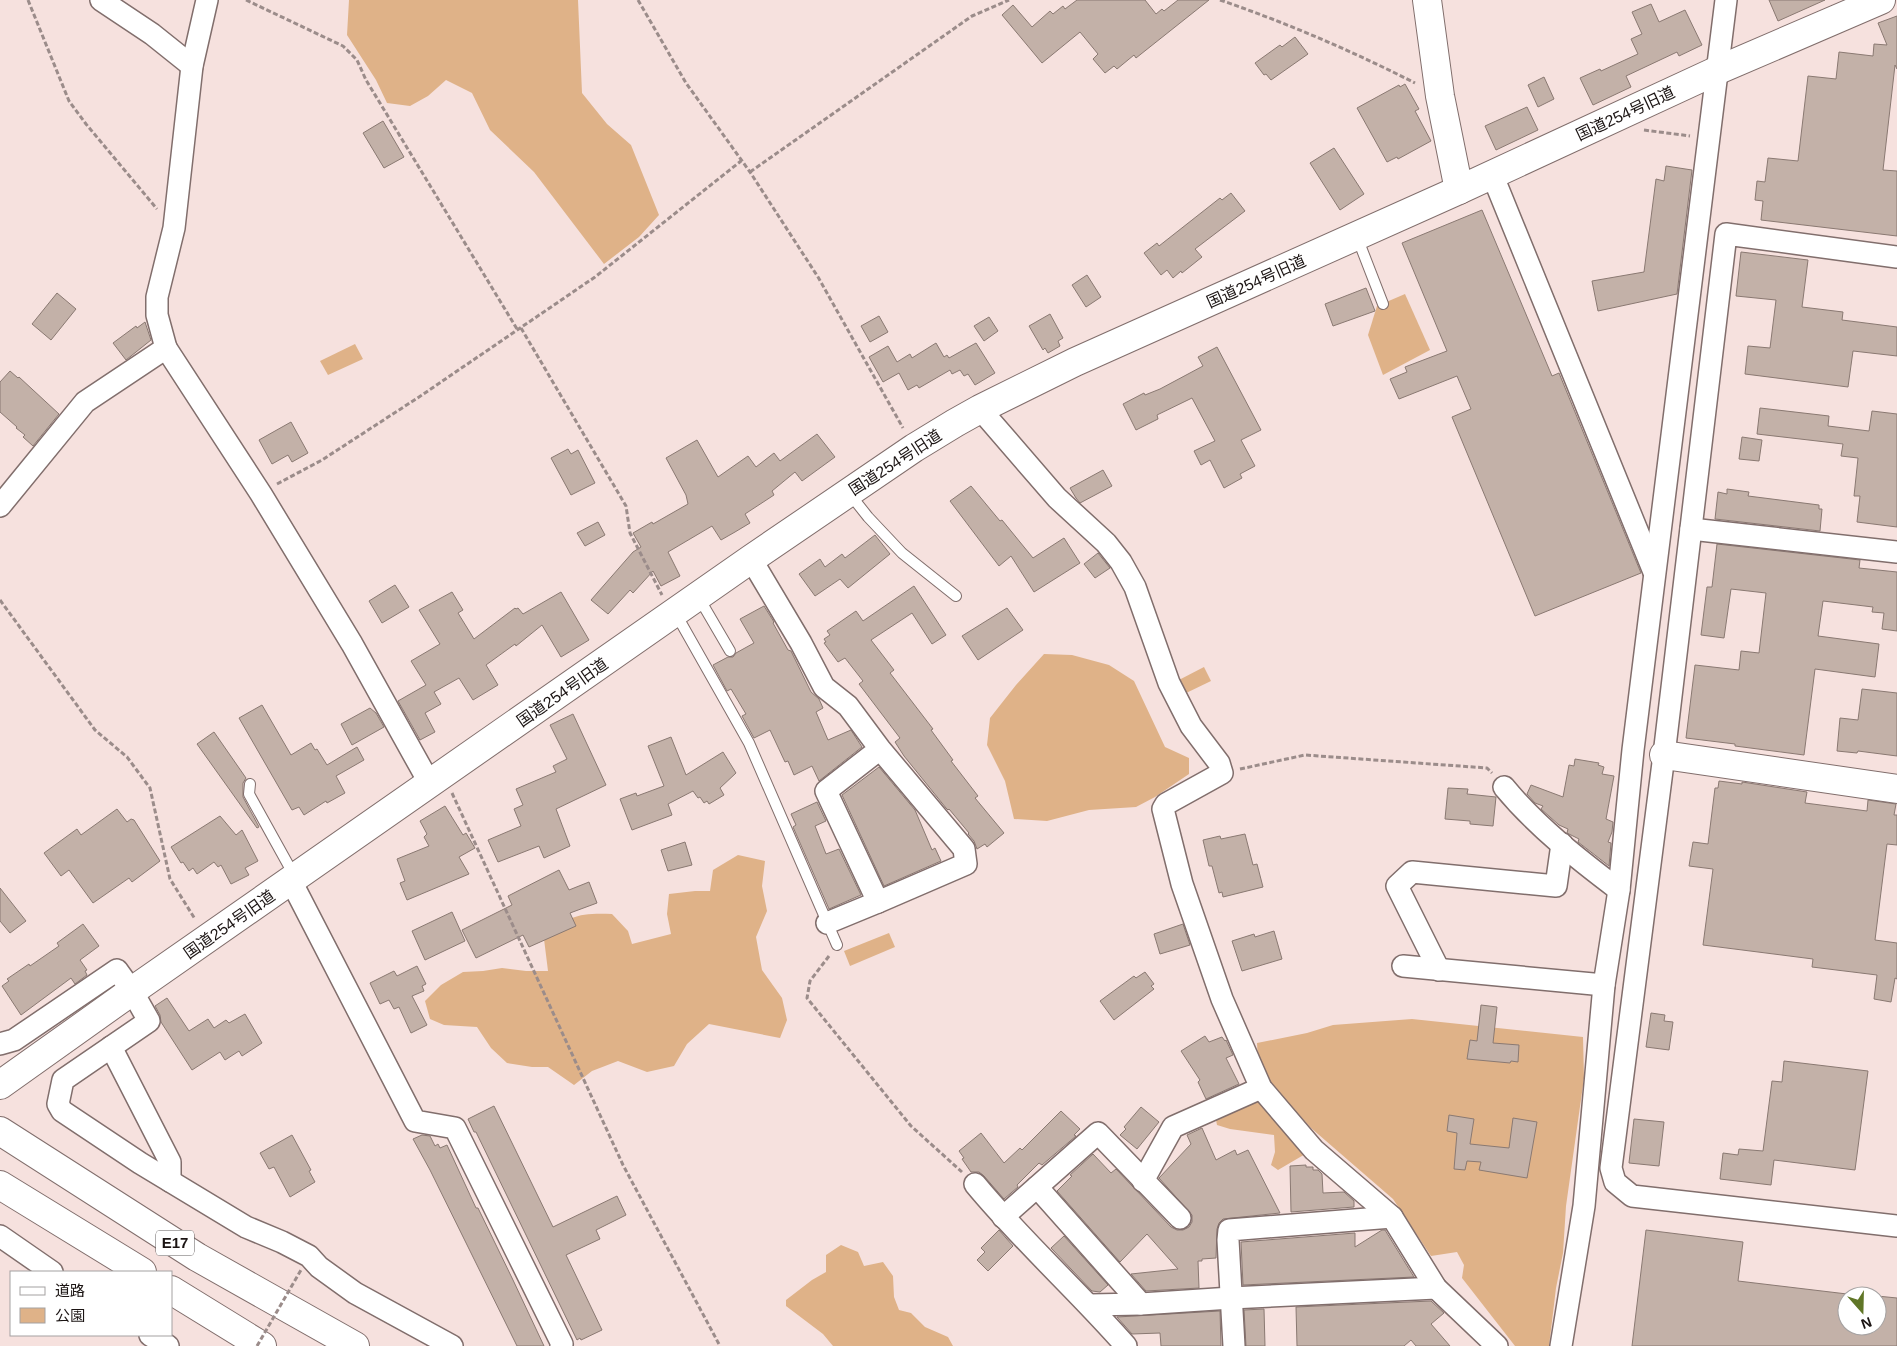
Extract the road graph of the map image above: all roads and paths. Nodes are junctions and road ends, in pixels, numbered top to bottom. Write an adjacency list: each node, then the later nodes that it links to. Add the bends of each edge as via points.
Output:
1 (28, 0): 20 (path, via 69,101)
2 (101, 0): 11 (street)
3 (206, 0): 11 (street)
4 (246, 0): 24 (path, via 343,46 358,60 366,80)
5 (638, 0): 16 (path, via 686,83)
6 (1009, 0): 17 (path, via 972,16)
7 (1220, 0): 13 (path, via 1358,54)
8 (1427, 0): 13 (main road)
9 (1726, 0): 12 (street)
10 (1882, 0): 12 (main road, 国道254号旧道)
11 (192, 66): 20 (street)
12 (1716, 71): 15 (street); 18 (main road, 国道254号旧道)
13 (1440, 96): 19 (main road)
14 (1641, 129): 15 (path)
15 (1708, 139): 34 (street)
16 (741, 161): 17 (path); 24 (path, via 594,277)
17 (750, 172): 27 (path, via 818,277)
18 (1492, 174): 19 (main road, 国道254号旧道); 34 (street)
19 (1459, 190): 21 (main road, 国道254号旧道)
20 (174, 228): 25 (street, via 157,297 157,315)
21 (1356, 236): 23 (lane); 26 (main road, 国道254号旧道)
22 (1897, 256): 31 (street, via 1726,234)
23 (1383, 304)
24 (519, 328): 29 (path, via 322,460); 38 (path, via 626,506 633,540 662,595)
25 (166, 348): 29 (street); 30 (street, via 85,402)
26 (980, 408): 27 (main road, 国道254号旧道); 43 (street, via 1057,498 1106,543 1121,562 1135,587 1170,683 1191,726 1219,763)
27 (914, 448): 28 (main road, 国道254号旧道)
28 (848, 492): 33 (main road, 国道254号旧道); 35 (lane, via 902,553)
29 (260, 494): 44 (street)
30 (0, 506)
31 (1691, 529): 32 (street); 42 (street)
32 (1897, 552)
33 (751, 559): 36 (main road, 国道254号旧道); 40 (street, via 824,687 848,706)
34 (1655, 575): 41 (street)
35 (956, 596)
36 (698, 597): 38 (main road, 国道254号旧道); 39 (lane)
37 (0, 600): 53 (path, via 95,730 127,757 150,788 170,879)
38 (676, 613): 44 (main road, 国道254号旧道); 52 (lane, via 749,743)
39 (730, 651)
40 (880, 749): 51 (street, via 826,791); 51 (street, via 964,849 966,864)
41 (1633, 750): 42 (street); 50 (street)
42 (1664, 755): 47 (main road); 72 (street, via 1611,1168 1615,1182 1632,1196)
43 (1222, 773): 46 (path, via 1305,755 1488,768); 62 (street, via 1163,808 1182,884 1219,990)
44 (437, 779): 49 (main road, 国道254号旧道); 89 (path, via 623,1165)
45 (250, 784): 49 (lane, via 249,794)
46 (1504, 788): 48 (street)
47 (1897, 789)
48 (1562, 844): 50 (street); 56 (street, via 1556,886 1412,872 1397,886)
49 (293, 879): 53 (main road, 国道254号旧道); 88 (street, via 415,1121 455,1128)
50 (1618, 890): 57 (street)
51 (878, 902): 52 (street)
52 (827, 923): 54 (lane)
53 (208, 938): 58 (main road, 国道254号旧道)
54 (837, 945): 66 (path, via 810,981 807,998 911,1126)
55 (1403, 966): 56 (street)
56 (1439, 970): 57 (street)
57 (1604, 985): 93 (street, via 1584,1206)
58 (132, 991): 59 (street, via 117,970 14,1040); 60 (street, via 149,1021); 61 (main road, 国道254号旧道)
59 (0, 1044)
60 (111, 1048): 65 (street, via 170,1162); 65 (street, via 63,1080 58,1104 62,1111)
61 (0, 1085)
62 (1261, 1088): 64 (street, via 1173,1127); 69 (street, via 1314,1150)
63 (0, 1132): 86 (main road, E17, via 197,1257)
64 (1143, 1180): 68 (street, via 1098,1133); 71 (street)
65 (170, 1181): 87 (street, via 246,1227 309,1256 355,1293)
66 (975, 1184): 70 (street)
67 (0, 1185): 76 (main road, E17)
68 (1037, 1187): 70 (street); 80 (street)
69 (1392, 1217): 77 (street); 79 (street, via 1229,1230)
70 (1003, 1218): 81 (street)
71 (1180, 1218)
72 (1897, 1226)
73 (0, 1236): 75 (street)
74 (301, 1270): 84 (path, bridge)
75 (51, 1271)
76 (140, 1271)
77 (1436, 1288): 79 (street); 92 (street)
78 (172, 1291): 85 (main road)
79 (1231, 1298): 80 (street); 91 (street)
80 (1142, 1304): 81 (street)
81 (1090, 1305): 90 (street)
82 (152, 1336): 83 (street)
83 (168, 1346)
84 (256, 1346)
85 (262, 1346)
86 (354, 1346)
87 (452, 1346)
88 (561, 1346)
89 (720, 1346)
90 (1126, 1346)
91 (1234, 1346)
92 (1497, 1346)
93 (1561, 1346)

